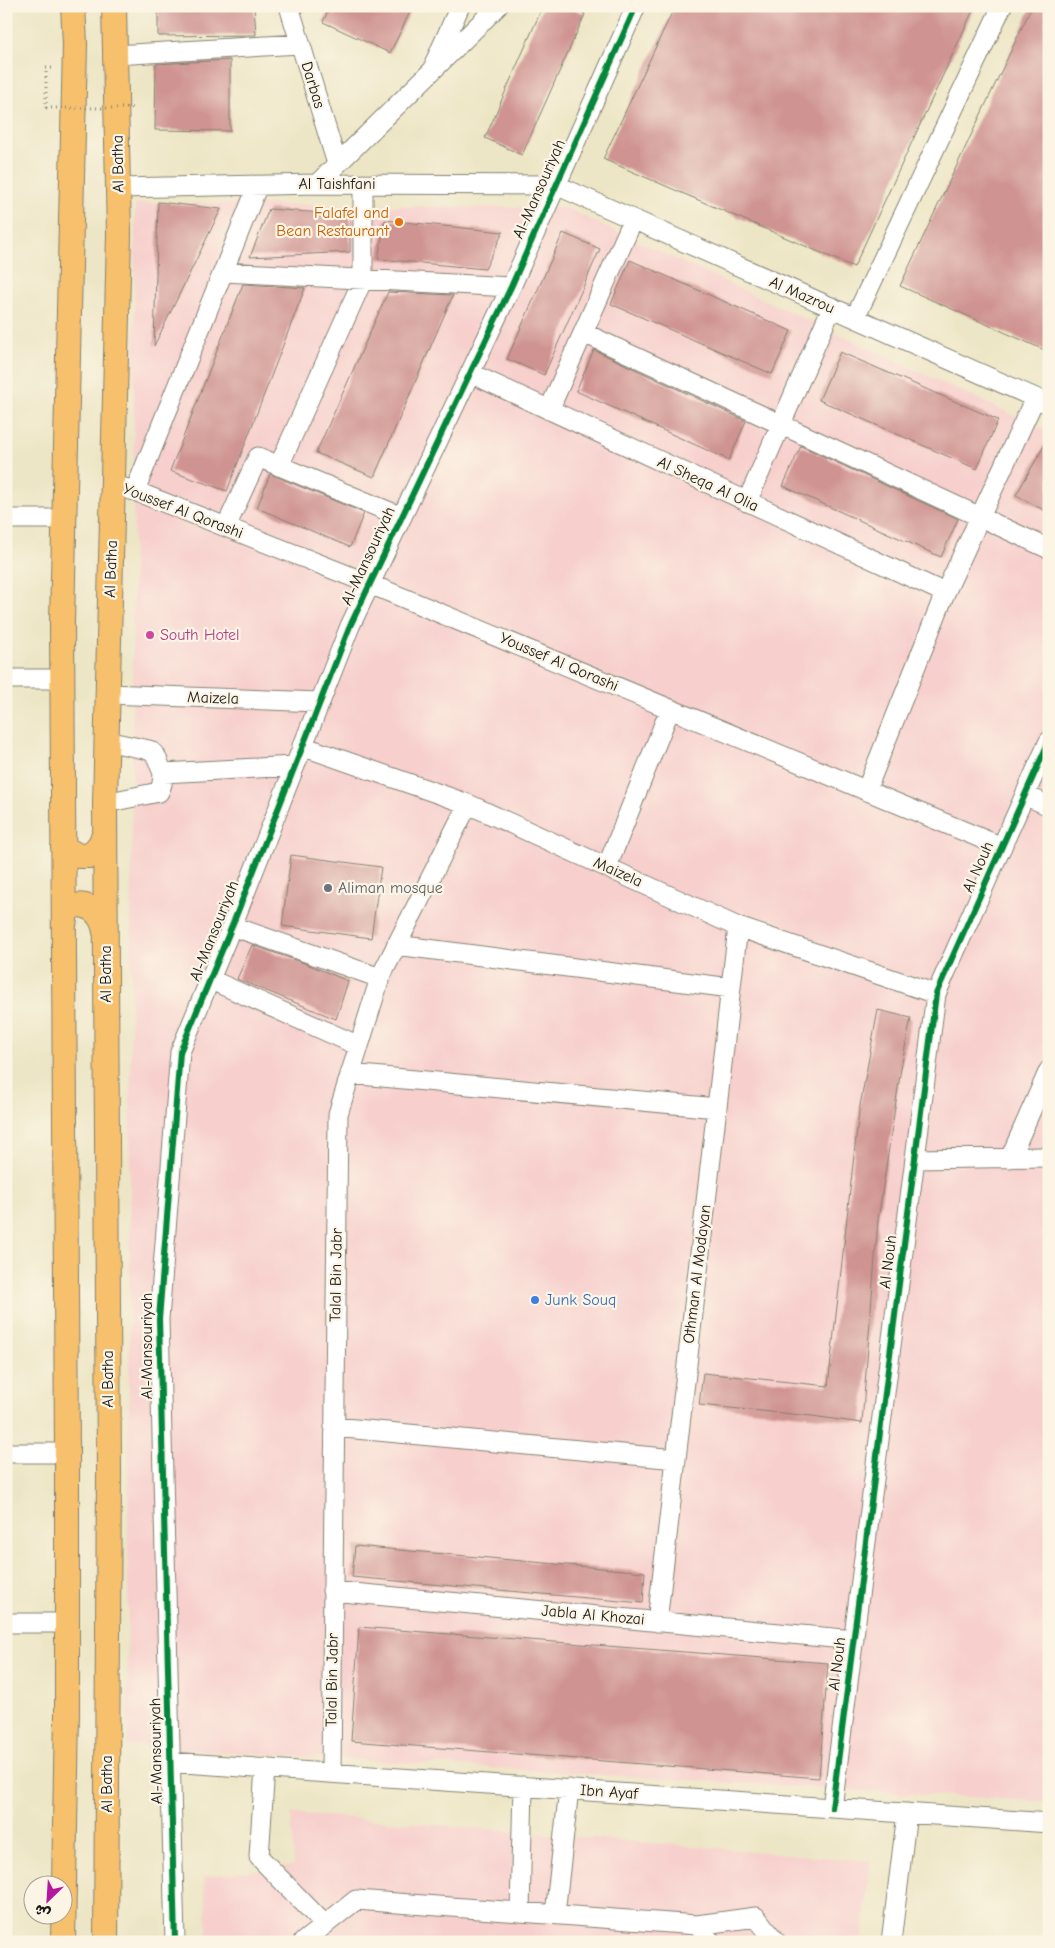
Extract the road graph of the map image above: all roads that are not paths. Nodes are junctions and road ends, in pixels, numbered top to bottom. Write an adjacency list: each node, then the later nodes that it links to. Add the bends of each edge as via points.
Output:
1 (73, 6): 34 (main road)
2 (114, 6): 9 (main road, Al Batha)
3 (289, 6): 8 (street, Darbas)
4 (460, 6): 10 (street)
5 (498, 6): 10 (street)
6 (636, 6): 15 (street, Al-Mansouriyah)
7 (1002, 6): 22 (street)
8 (300, 44): 9 (street); 11 (street, Darbas)
9 (115, 55): 16 (main road, Al Batha)
10 (430, 72): 11 (street)
11 (337, 164): 12 (street)
12 (317, 184): 13 (street, Al Taishfani); 14 (street, Al Taishfani)
13 (363, 184): 15 (street, Al Taishfani); 19 (street)
14 (258, 185): 16 (street, Al Taishfani); 18 (street)
15 (556, 185): 17 (street, Al Mazrou); 20 (street, Al-Mansouriyah)
16 (118, 188): 29 (main road, Al Batha)
17 (633, 220): 21 (street, Al Mazrou); 23 (street)
18 (223, 272): 19 (street); 29 (street)
19 (363, 279): 20 (street); 28 (street)
20 (511, 287): 24 (street, Al-Mansouriyah)
21 (832, 307): 22 (street, Al Mazrou); 27 (street)
22 (855, 318): 25 (street, Al Mazrou)
23 (584, 333): 26 (street); 27 (street)
24 (470, 373): 26 (street, Al Sheqa Al Olia); 31 (street, Al-Mansouriyah)
25 (1042, 401): 32 (street)
26 (549, 410): 30 (street, Al Sheqa Al Olia)
27 (781, 425): 30 (street); 32 (street)
28 (279, 466): 31 (street); 35 (street, via 258,456)
29 (124, 488): 35 (street, Youssef Al Qorashi); 41 (main road, Al Batha)
30 (747, 502): 38 (street, Al Sheqa Al Olia)
31 (402, 517): 37 (street, Al-Mansouriyah)
32 (980, 518): 36 (street); 38 (street)
33 (6, 519): 34 (street)
34 (64, 519): 40 (main road)
35 (226, 527): 37 (street, Youssef Al Qorashi)
36 (1049, 549)
37 (370, 584): 42 (street, Al-Mansouriyah); 43 (street, Youssef Al Qorashi)
38 (945, 594): 49 (street)
39 (6, 679): 40 (street)
40 (63, 679): 55 (main road)
41 (108, 694): 42 (street, Maizela); 44 (main road, Al Batha)
42 (319, 702): 46 (street, Al-Mansouriyah)
43 (670, 709): 49 (street, Youssef Al Qorashi); 57 (street)
44 (106, 741): 48 (street, via 149,750 158,759); 51 (main road, Al Batha)
45 (1049, 741): 50 (street, Al Nouh)
46 (302, 746): 47 (street, Al-Mansouriyah); 52 (street, Maizela)
47 (294, 766): 48 (street); 59 (street, Al-Mansouriyah)
48 (163, 773): 51 (street, via 159,792)
49 (866, 791): 56 (street, Youssef Al Qorashi)
50 (1025, 796): 53 (street); 56 (street, Al Nouh)
51 (105, 803): 54 (main road, Al Batha)
52 (468, 804): 57 (street, Maizela); 62 (street, Talal Bin Jabr)
53 (1049, 806)
54 (105, 833): 55 (main road, via 90,856 79,856); 61 (main road, Al Batha)
55 (63, 847): 58 (main road)
56 (1002, 847): 66 (street, Al Nouh)
57 (607, 868): 60 (street, Maizela)
58 (64, 925): 61 (main road, via 70,908 84,905 99,915); 76 (main road)
59 (232, 926): 63 (street); 64 (street, Al-Mansouriyah)
60 (738, 927): 65 (street, Othman Al Modayan); 66 (street, Maizela)
61 (106, 936): 96 (main road, Al Batha, via 109,1464)
62 (396, 945): 63 (street, Talal Bin Jabr); 65 (street)
63 (380, 978): 67 (street, Talal Bin Jabr)
64 (209, 979): 67 (street); 83 (street, Al-Mansouriyah, via 180,1052 159,1319)
65 (731, 988): 70 (street, Othman Al Modayan)
66 (936, 994): 73 (street, Al Nouh)
67 (359, 1046): 69 (street, Talal Bin Jabr)
68 (1049, 1070): 72 (street)
69 (350, 1074): 70 (street); 74 (street, Talal Bin Jabr, via 338,1114)
70 (717, 1108): 77 (street, Othman Al Modayan)
71 (1049, 1157): 72 (street)
72 (1010, 1158): 73 (street)
73 (915, 1159): 82 (street, Al Nouh)
74 (334, 1427): 77 (street); 78 (street, Talal Bin Jabr)
75 (6, 1453): 76 (street)
76 (67, 1453): 81 (main road)
77 (676, 1459): 79 (street, Othman Al Modayan)
78 (332, 1591): 79 (street, Jabla Al Khozai); 85 (street, Talal Bin Jabr)
79 (657, 1622): 82 (street, Jabla Al Khozai)
80 (6, 1623): 81 (street)
81 (66, 1623): 95 (main road)
82 (854, 1640): 88 (street, Al Nouh)
83 (170, 1762): 84 (street, Ibn Ayaf); 97 (street, Al-Mansouriyah)
84 (265, 1768): 85 (street, Ibn Ayaf); 93 (street, via 259,1857)
85 (331, 1773): 86 (street, Ibn Ayaf)
86 (523, 1786): 87 (street, Ibn Ayaf); 91 (street)
87 (569, 1790): 88 (street, Ibn Ayaf); 92 (street)
88 (832, 1808): 89 (street, Ibn Ayaf)
89 (907, 1813): 90 (street, Ibn Ayaf); 101 (street)
90 (1049, 1823)
91 (520, 1912): 92 (street); 93 (street, via 356,1900)
92 (555, 1914): 94 (street)
93 (325, 1924): 98 (street)
94 (698, 1924): 99 (street); 100 (street, via 756,1917)
95 (63, 1942)
96 (106, 1942)
97 (175, 1942)
98 (303, 1942)
99 (711, 1942)
100 (776, 1942)
101 (890, 1942)

